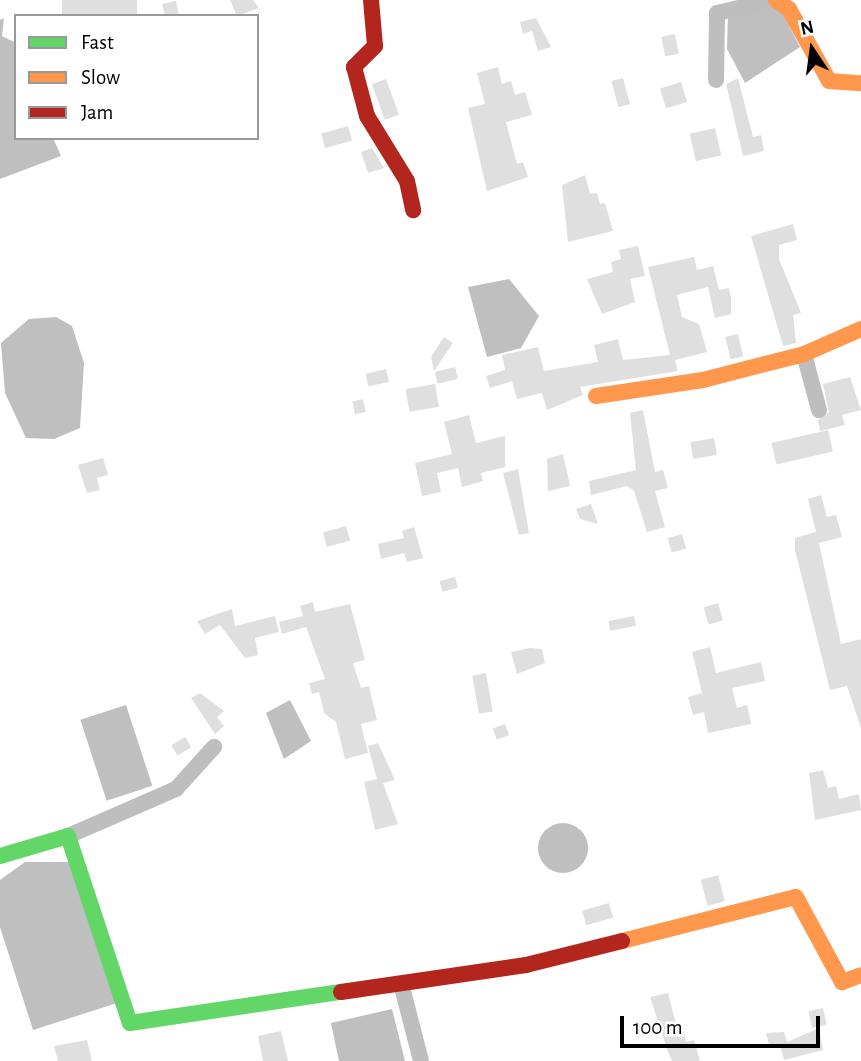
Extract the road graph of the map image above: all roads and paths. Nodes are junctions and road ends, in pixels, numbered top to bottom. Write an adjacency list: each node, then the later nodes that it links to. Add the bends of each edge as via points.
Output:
1 (371, 0): 5 (street, via 375,46 354,67 367,116 407,181)
2 (775, 0): 3 (street, via 717,13 712,35); 4 (street, via 789,9 829,81)
3 (716, 80)
4 (861, 83)
5 (413, 210)
6 (861, 328): 7 (street)
7 (804, 354): 8 (street, via 703,380); 9 (street)
8 (596, 396)
9 (819, 410)
10 (214, 747): 11 (street, via 176,789)
11 (68, 836): 12 (street); 14 (street, via 130,1023)
12 (0, 856)
13 (861, 975): 14 (street, via 842,982 796,897 526,965)
14 (402, 987): 15 (street)
15 (421, 1061)

